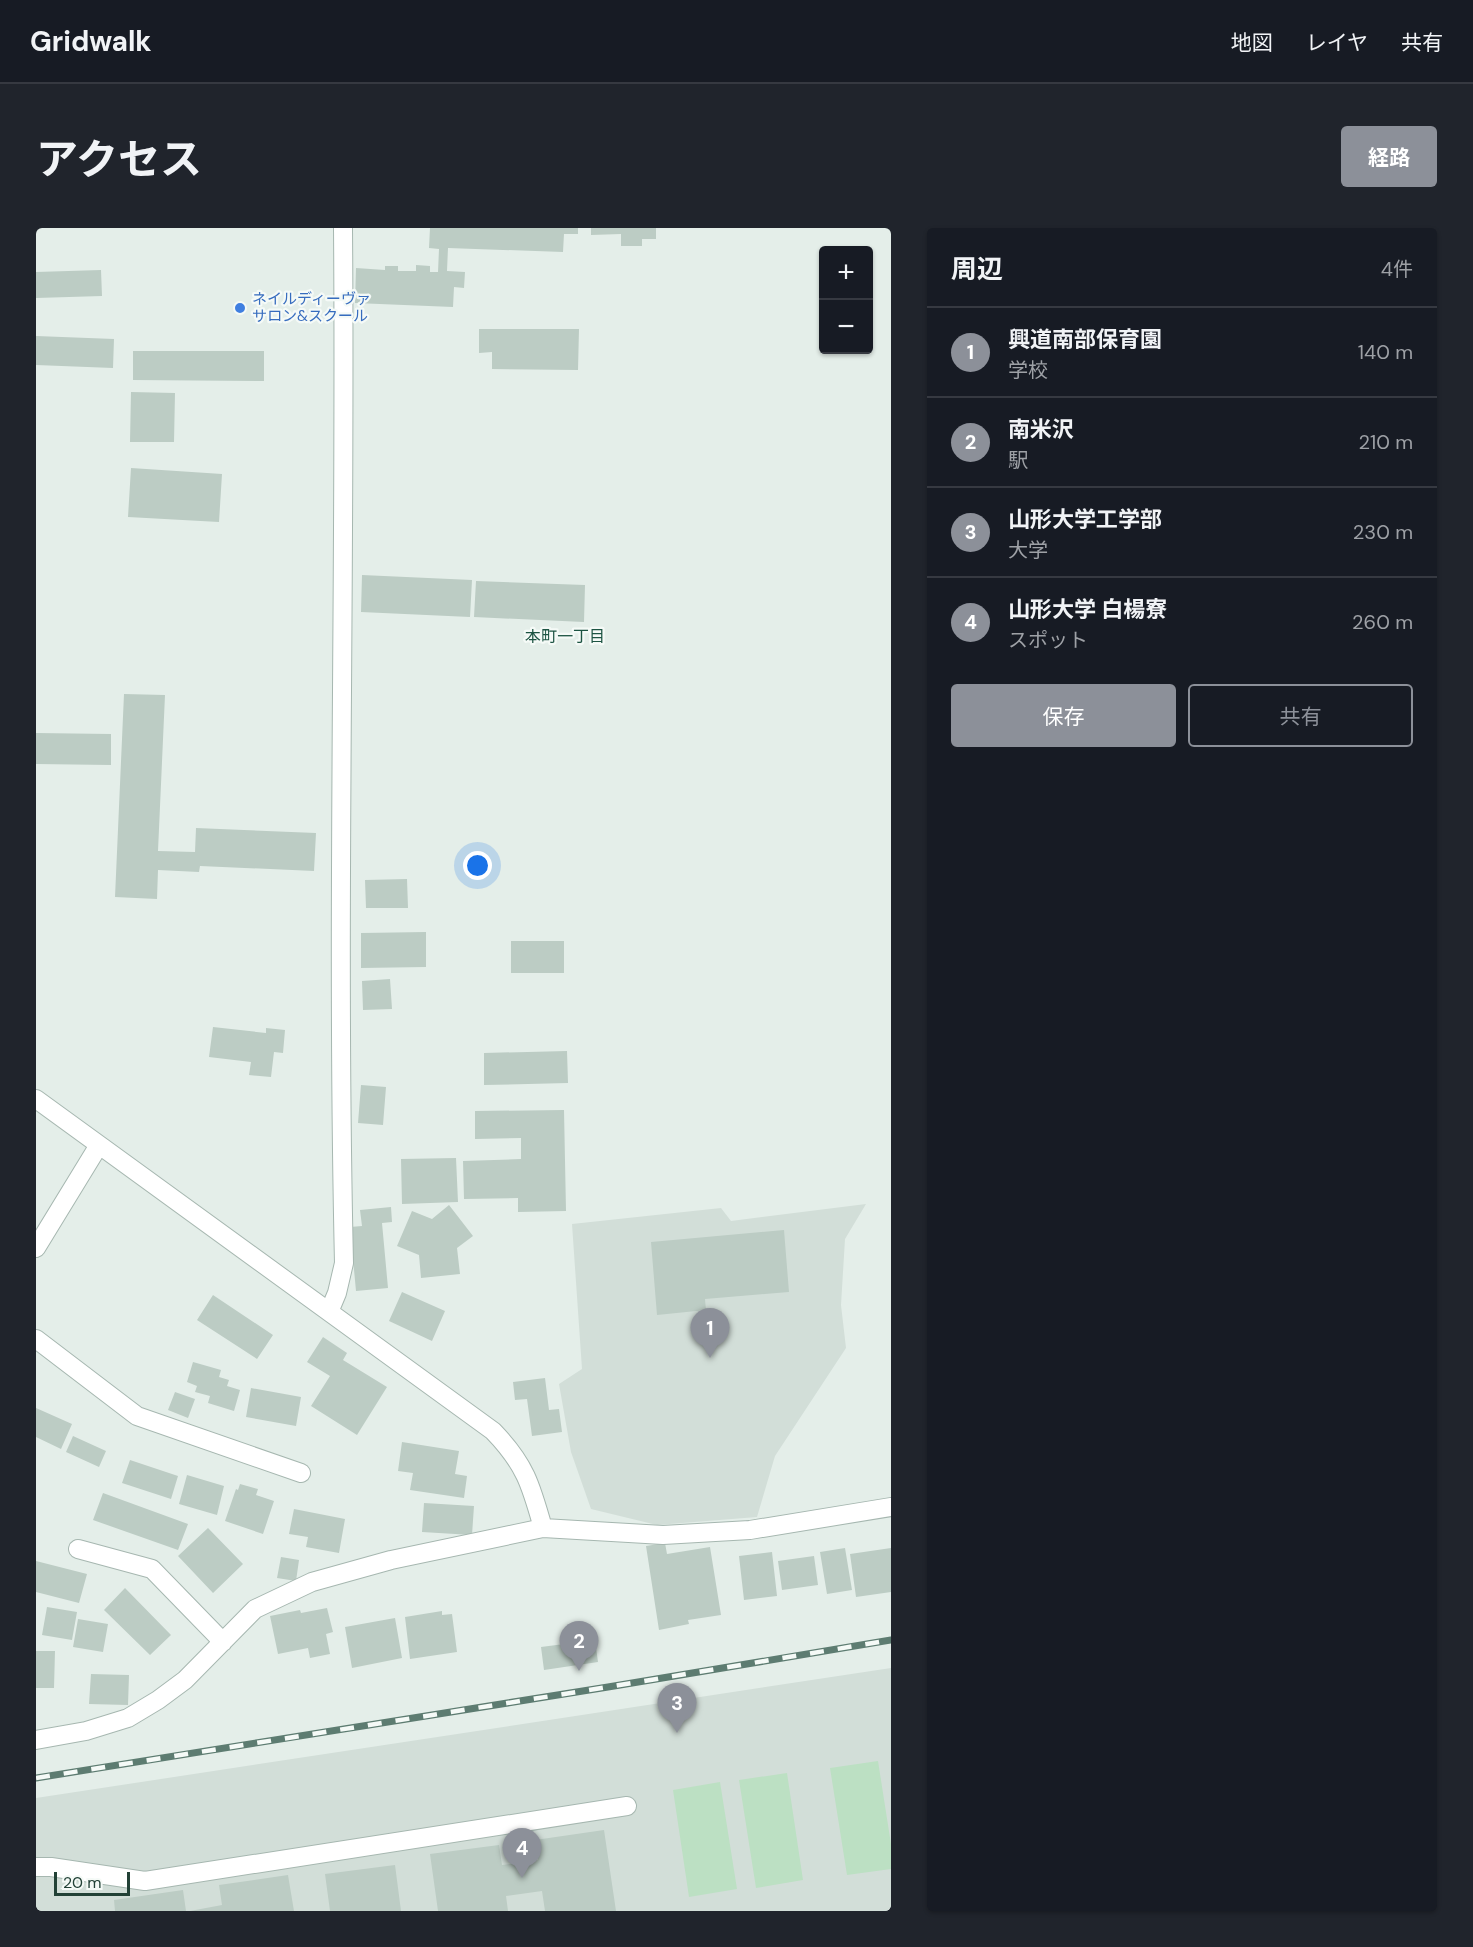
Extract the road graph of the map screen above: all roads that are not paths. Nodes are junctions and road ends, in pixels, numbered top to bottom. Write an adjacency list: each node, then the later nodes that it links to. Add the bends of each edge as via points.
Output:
1 (343, 228): 5 (street, via 339,929 344,1263)
2 (36, 1099): 3 (street)
3 (99, 1145): 4 (street); 5 (street)
4 (36, 1248)
5 (329, 1312): 9 (street, via 511,1450 530,1482)
6 (36, 1339): 7 (street, via 137,1416)
7 (301, 1473)
8 (891, 1507): 9 (street, via 750,1530 685,1534)
9 (543, 1528): 11 (street, via 391,1560 312,1582 255,1609)
10 (78, 1549): 11 (street, via 152,1569)
11 (223, 1642): 12 (street, via 185,1680 128,1718)
12 (36, 1740)
13 (627, 1806): 14 (street, via 146,1881)
14 (36, 1868)

